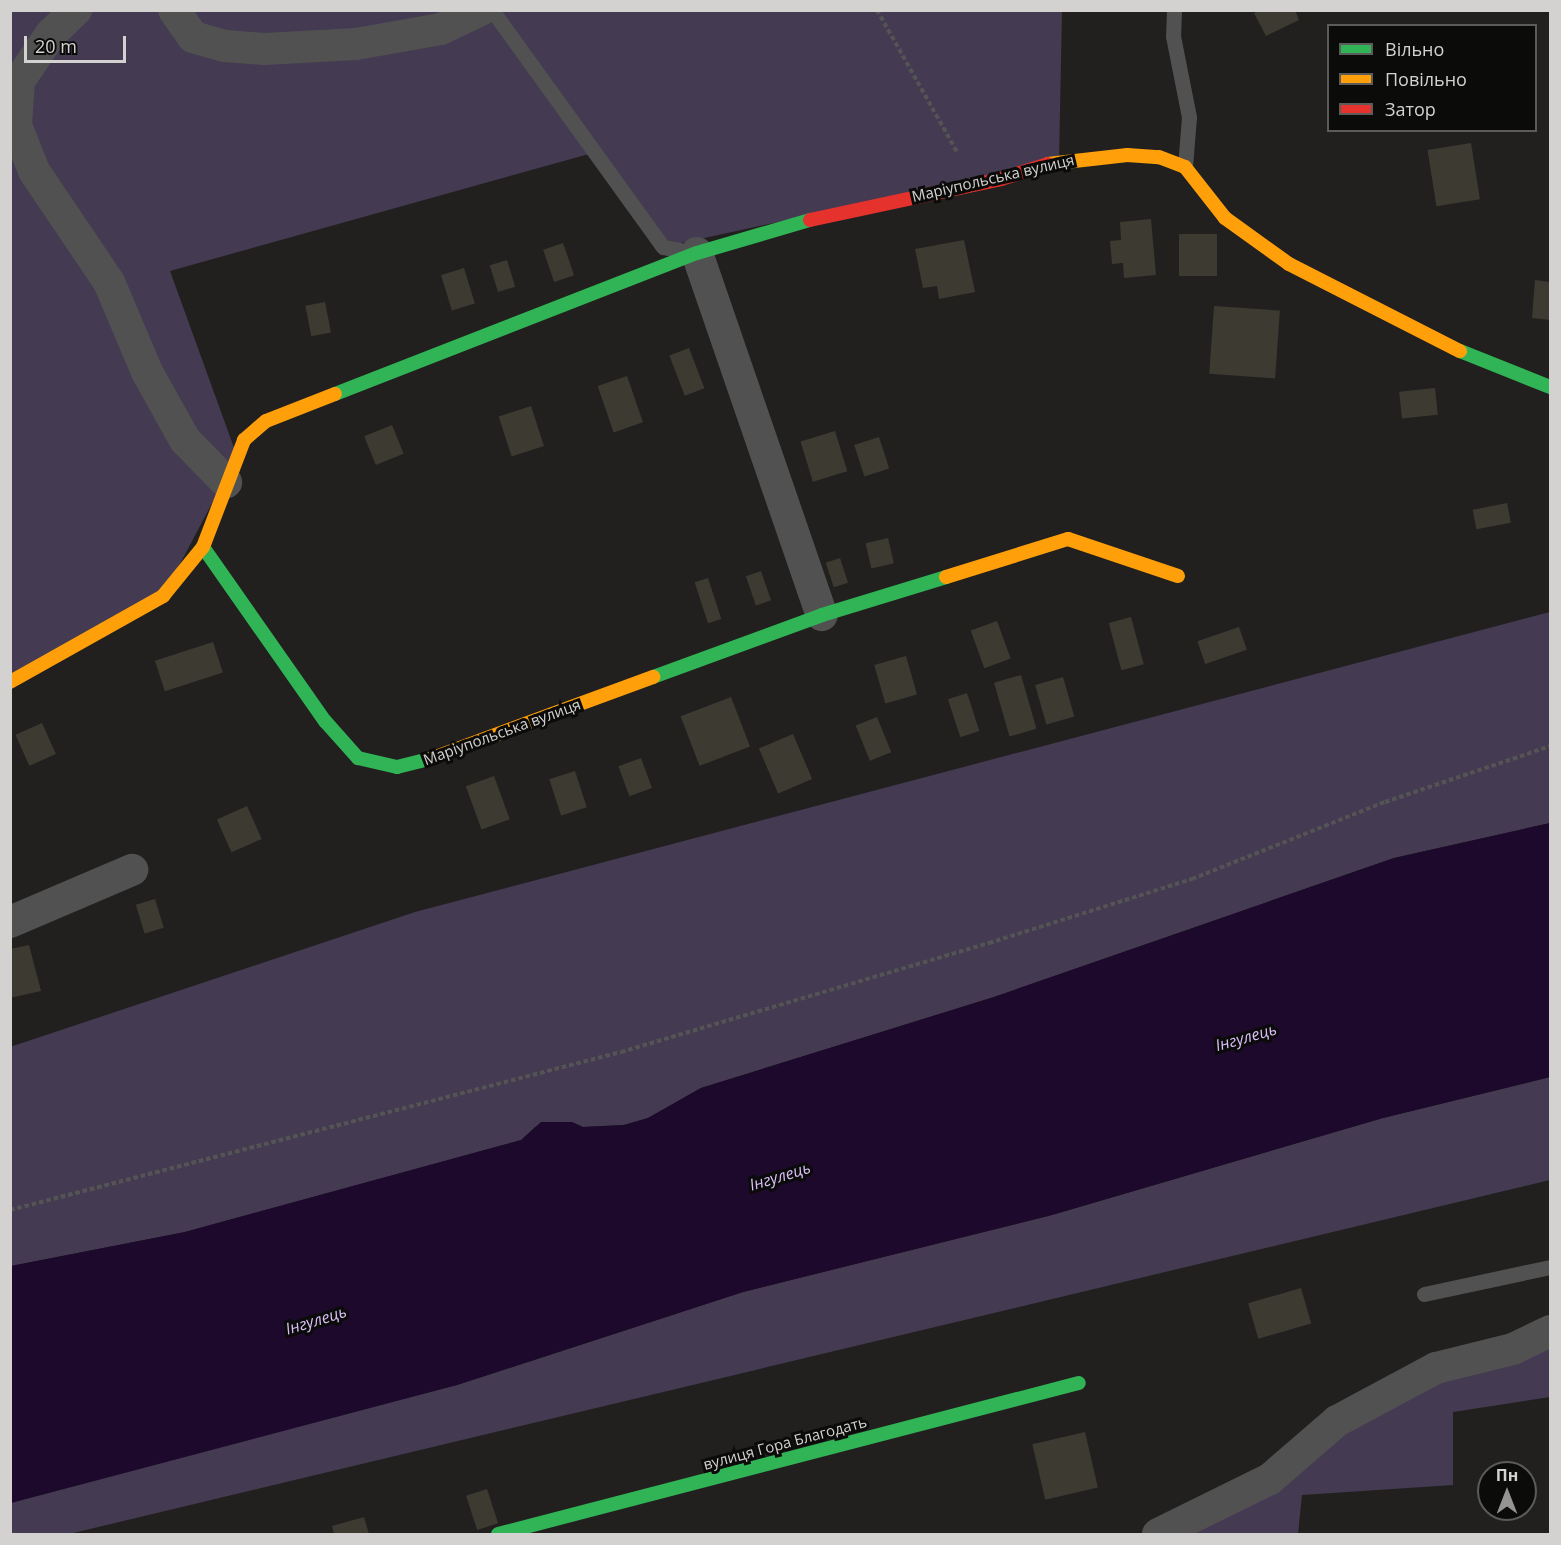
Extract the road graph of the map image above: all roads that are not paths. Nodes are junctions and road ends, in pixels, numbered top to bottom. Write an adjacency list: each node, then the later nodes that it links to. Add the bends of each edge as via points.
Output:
1 (76, 10): 6 (street, via 51,34)
2 (174, 10): 3 (street, via 193,37 225,46 265,49 357,44 441,29)
3 (481, 10)
4 (492, 10): 8 (lane, via 663,247)
5 (1174, 10): 7 (lane, via 1173,36 1189,117)
6 (15, 91): 10 (street, via 16,125 34,171 109,282 147,372 185,440)
7 (1185, 167): 8 (street, Маріупольська вулиця, via 1159,157 1059,161 1001,180 787,224); 9 (street, via 1225,218 1289,264 1488,365)
8 (697, 253): 10 (street, Маріупольська вулиця, via 266,421 244,440); 13 (street)
9 (1551, 387)
10 (226, 482): 11 (street, Маріупольська вулиця)
11 (203, 547): 13 (street, Маріупольська вулиця, via 325,721 358,758 398,767 425,761); 14 (street, Маріупольська вулиця, via 163,596)
12 (1178, 576): 13 (street, Маріупольська вулиця, via 1068,539)
13 (822, 615)
14 (10, 682)
15 (132, 870): 16 (street)
16 (10, 921)
17 (1551, 1267): 18 (lane)
18 (1424, 1294)
19 (1551, 1331): 22 (street, via 1513,1349 1436,1368 1337,1421 1270,1479)
20 (1079, 1383): 21 (street, вулиця Гора Благодать)
21 (498, 1534)
22 (1158, 1534)

